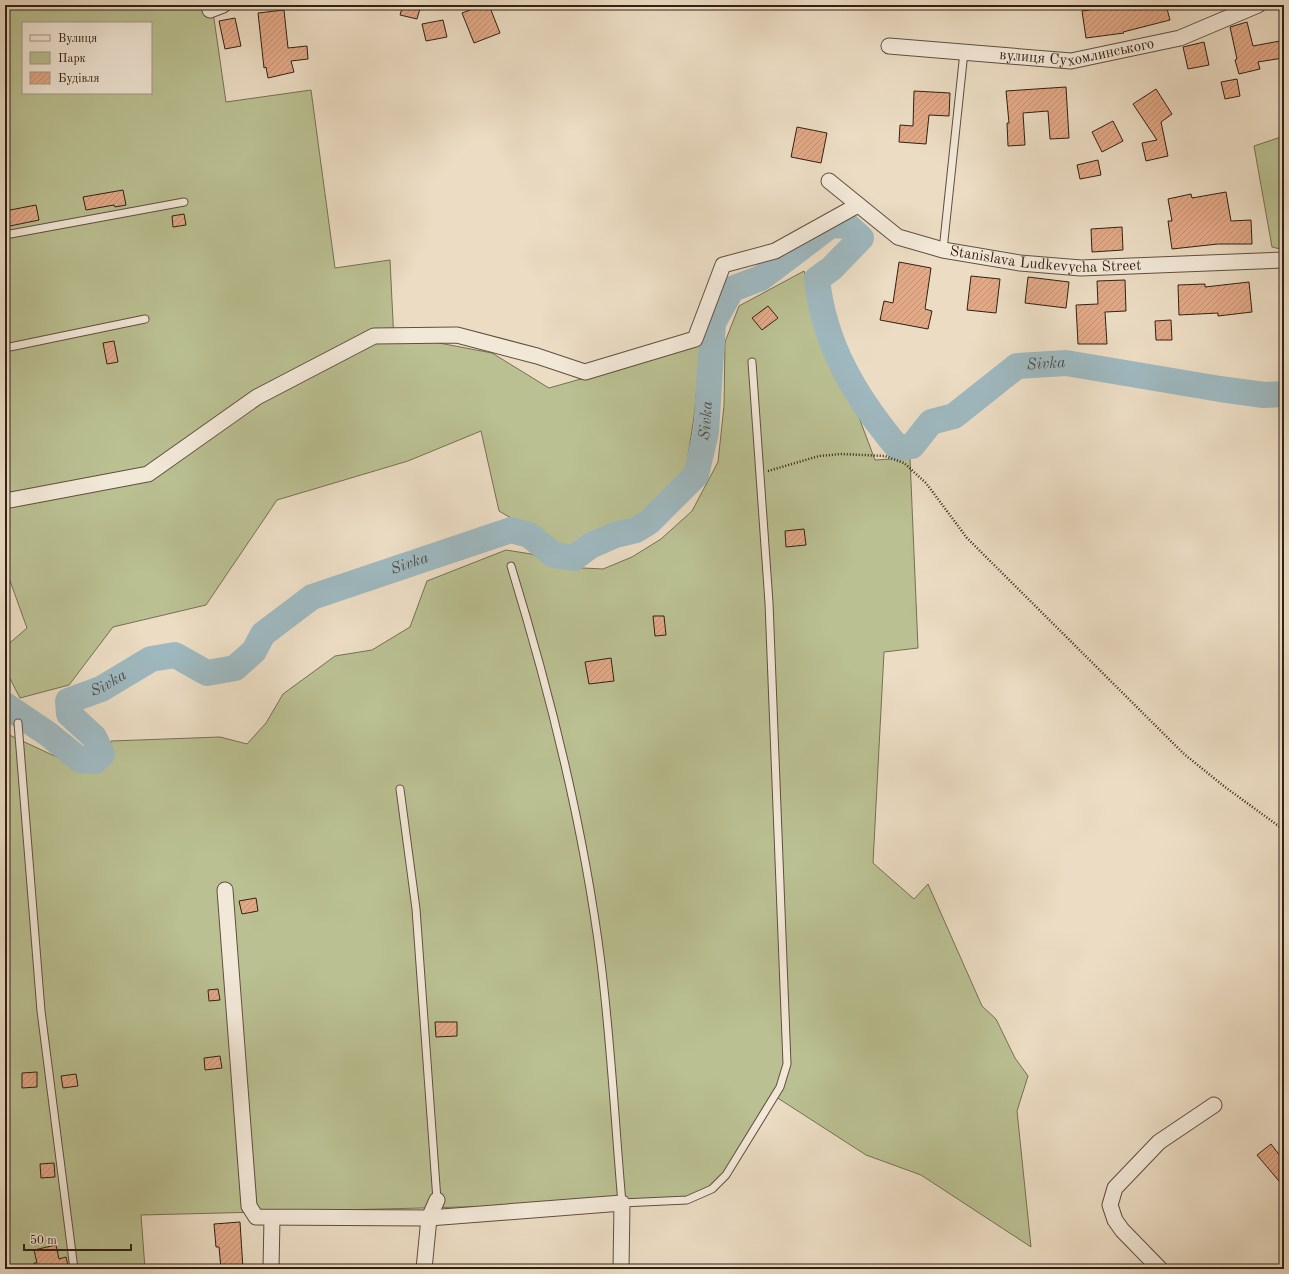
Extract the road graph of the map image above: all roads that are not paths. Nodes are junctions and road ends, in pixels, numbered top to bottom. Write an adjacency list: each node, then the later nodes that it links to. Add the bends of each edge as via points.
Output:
1 (1258, 5): 3 (street, вулиця Сухомлинського, via 1180,38 1071,61)
2 (888, 46): 3 (street, вулиця Сухомлинського)
3 (964, 52): 8 (lane)
4 (829, 181): 6 (street, Stanislava Ludkevycha Street)
5 (184, 202): 7 (lane)
6 (858, 205): 8 (street, Stanislava Ludkevycha Street, via 898,237); 13 (street, via 775,251 723,265 695,339 585,372 538,356 457,336 374,336 257,397 148,474)
7 (5, 235)
8 (943, 250): 9 (street, Stanislava Ludkevycha Street, via 1020,263 1081,268)
9 (1284, 260)
10 (145, 319): 11 (lane)
11 (5, 348)
12 (752, 362): 20 (lane, via 769,603 787,1064 780,1087 726,1175 712,1190 687,1200)
13 (5, 501)
14 (511, 566): 20 (lane, via 549,694 585,861 601,963)
15 (18, 723): 23 (lane, via 41,1011)
16 (400, 789): 19 (lane, via 416,909)
17 (225, 890): 21 (street, via 249,1206 256,1217)
18 (1214, 1105): 27 (street, via 1159,1142 1115,1188 1110,1205 1115,1220)
19 (437, 1200): 22 (street)
20 (622, 1203): 22 (street); 26 (street)
21 (272, 1218): 22 (street); 24 (street)
22 (429, 1218): 25 (street)
23 (74, 1269)
24 (271, 1269)
25 (424, 1269)
26 (620, 1269)
27 (1160, 1269)

